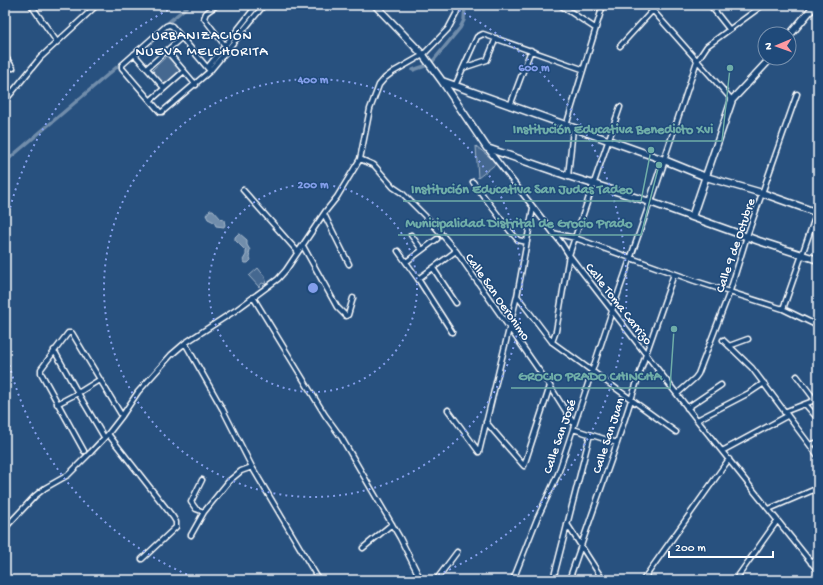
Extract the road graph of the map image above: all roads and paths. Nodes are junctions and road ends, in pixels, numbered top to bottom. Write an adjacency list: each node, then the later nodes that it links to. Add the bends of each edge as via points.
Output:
1 (31, 5): 22 (street)
2 (97, 5): 22 (street)
3 (217, 5): 23 (street, via 206,13 204,18)
4 (257, 5): 23 (street)
5 (264, 5): 27 (street)
6 (375, 5): 30 (main road, Calle Toma Carrizo)
7 (459, 5): 30 (street, via 448,29)
8 (560, 5): 18 (street)
9 (592, 5): 14 (street)
10 (648, 5): 15 (street)
11 (710, 5): 19 (street)
12 (763, 5): 19 (street)
13 (814, 6): 16 (street); 17 (main road)
14 (602, 7): 18 (street)
15 (652, 10): 24 (street); 31 (street)
16 (818, 12)
17 (797, 26)
18 (595, 28): 37 (street)
19 (729, 29): 31 (street, via 707,46)
20 (181, 38): 26 (street); 28 (street, via 172,26 166,26); 35 (street)
21 (496, 38): 25 (street); 36 (street, via 487,60); 36 (street, via 483,34 477,37)
22 (58, 42): 46 (street, via 40,58)
23 (225, 45): 27 (street); 35 (street)
24 (620, 46)
25 (531, 50): 37 (street); 47 (street)
26 (166, 51): 34 (street); 38 (street)
27 (228, 51): 35 (street)
28 (134, 54): 34 (street); 44 (street, via 123,63 122,68)
29 (5, 56): 33 (street)
30 (426, 60): 39 (main road, Calle Toma Carrizo); 53 (street, via 393,72 379,85 370,109)
31 (697, 61): 45 (street); 54 (street)
32 (764, 66): 45 (main road)
33 (14, 68)
34 (147, 68): 42 (street)
35 (209, 69): 40 (street)
36 (463, 69): 41 (street)
37 (582, 69): 49 (street)
38 (184, 71): 40 (street); 42 (street)
39 (442, 81): 41 (main road); 52 (main road, Calle Toma Carrizo)
40 (196, 85): 44 (street, via 162,112)
41 (455, 86): 47 (main road)
42 (164, 88): 44 (street)
43 (798, 94): 60 (street, Calle 9 de Octubre)
44 (151, 100)
45 (732, 100): 56 (main road)
46 (5, 101)
47 (510, 106): 49 (main road)
48 (620, 108): 51 (street)
49 (566, 126): 50 (main road)
50 (573, 129): 51 (main road); 55 (street)
51 (608, 140): 54 (main road); 58 (street)
52 (487, 148): 55 (main road); 62 (street, Calle Toma Carrizo)
53 (360, 159): 64 (street); 75 (street, Calle San Oeronimo, via 374,165)
54 (664, 160): 56 (main road); 61 (main road, Calle San José)
55 (568, 176): 58 (main road)
56 (706, 177): 60 (main road); 65 (main road)
57 (473, 182): 71 (street, via 518,240)
58 (593, 184): 61 (main road); 69 (street)
59 (243, 190): 76 (street)
60 (762, 193): 63 (main road); 68 (street, Calle 9 de Octubre)
61 (650, 202): 65 (main road); 79 (street, Calle San José)
62 (534, 208): 66 (street, Calle Toma Carrizo); 71 (street)
63 (818, 211): 77 (street)
64 (324, 214): 72 (street); 82 (street)
65 (692, 217): 68 (main road)
66 (553, 233): 69 (street); 78 (street, Calle Toma Carrizo)
67 (411, 236): 73 (street)
68 (747, 236): 77 (main road); 86 (street, Calle 9 de Octubre)
69 (575, 238): 78 (street); 79 (street)
70 (437, 239): 73 (street)
71 (527, 242): 87 (street)
72 (303, 246): 76 (street); 89 (street, via 337,307 345,315 348,315)
73 (422, 250): 81 (street)
74 (398, 251): 81 (street)
75 (456, 251): 83 (street); 94 (street, Calle San Oeronimo)
76 (298, 252): 88 (street, via 278,279)
77 (803, 254): 80 (main road); 91 (street)
78 (569, 255): 92 (street, Calle Toma Carrizo); 98 (street)
79 (630, 257): 84 (street); 92 (street, Calle San José)
80 (818, 260)
81 (406, 262): 85 (street)
82 (349, 264)
83 (433, 268): 85 (street); 90 (street)
84 (674, 274): 86 (street); 102 (street, Calle San Juan)
85 (418, 279): 95 (street)
86 (730, 291): 91 (street); 110 (street, Calle 9 de Octubre, via 698,374)
87 (517, 296): 94 (street); 98 (street)
88 (254, 297): 99 (street); 140 (street)
89 (353, 298)
90 (456, 303)
91 (782, 309): 93 (street)
92 (612, 311): 102 (street, Calle Toma Carrizo); 103 (street, Calle San José)
93 (818, 326)
94 (510, 329): 107 (street, Calle San Oeronimo); 121 (street)
95 (452, 332)
96 (748, 339): 100 (street)
97 (723, 340): 100 (street)
98 (552, 342): 103 (street)
99 (185, 343): 118 (street, via 138,392); 134 (street)
100 (729, 346): 106 (street)
101 (54, 350): 105 (street, via 67,333 71,333); 109 (street); 113 (street, via 41,371)
102 (646, 354): 110 (street, Calle Toma Carrizo); 111 (street, Calle San Juan)
103 (592, 371): 111 (street); 122 (street, Calle San José)
104 (797, 376): 112 (street)
105 (99, 380): 109 (street); 118 (street)
106 (764, 383): 117 (street); 120 (street)
107 (550, 386): 121 (street, via 524,466); 122 (street, Calle San Oeronimo)
108 (721, 386): 115 (street)
109 (78, 393): 113 (street); 125 (street)
110 (677, 394): 115 (street, Calle Toma Carrizo)
111 (630, 399): 124 (street); 128 (street, Calle San Juan)
112 (816, 400): 114 (street)
113 (57, 404): 130 (street)
114 (805, 404): 117 (street); 119 (street)
115 (687, 408): 120 (street, Calle Toma Carrizo)
116 (448, 410): 121 (street, via 479,452)
117 (785, 414): 129 (street); 131 (street)
118 (122, 416): 125 (street)
119 (818, 419)
120 (697, 420): 131 (street, Calle Toma Carrizo)
121 (486, 422)
122 (574, 424): 123 (street, Calle San José)
123 (573, 430): 126 (street); 154 (street, Calle San José, via 558,474)
124 (676, 432)
125 (106, 435): 142 (street, via 68,475 35,496); 147 (street, via 176,522 176,527)
126 (590, 435): 128 (street); 141 (street)
127 (818, 442): 129 (street)
128 (617, 443): 144 (street, Calle San Juan)
129 (810, 445): 132 (street)
130 (84, 451)
131 (722, 451): 133 (street, Calle Toma Carrizo)
132 (818, 456)
133 (729, 459): 137 (street, Calle Toma Carrizo); 158 (street)
134 (252, 467): 138 (street, via 241,471 229,482); 151 (street)
135 (202, 480): 138 (street, via 191,502 196,509)
136 (818, 488): 137 (street)
137 (769, 509): 139 (street, Calle Toma Carrizo)
138 (204, 512): 143 (street)
139 (777, 521): 149 (street, Calle Toma Carrizo); 159 (street)
140 (392, 524): 145 (street); 152 (street)
141 (568, 524): 144 (street); 155 (street)
142 (5, 528)
143 (191, 534)
144 (582, 545): 156 (street, Calle San Juan); 157 (street)
145 (363, 548)
146 (457, 552): 153 (street)
147 (142, 559)
148 (818, 559): 149 (street)
149 (811, 562): 150 (street, Calle Toma Carrizo)
150 (818, 571)
151 (319, 580)
152 (421, 580)
153 (436, 580)
154 (513, 580)
155 (553, 580)
156 (569, 580)
157 (602, 580)
158 (643, 580)
159 (737, 580)

